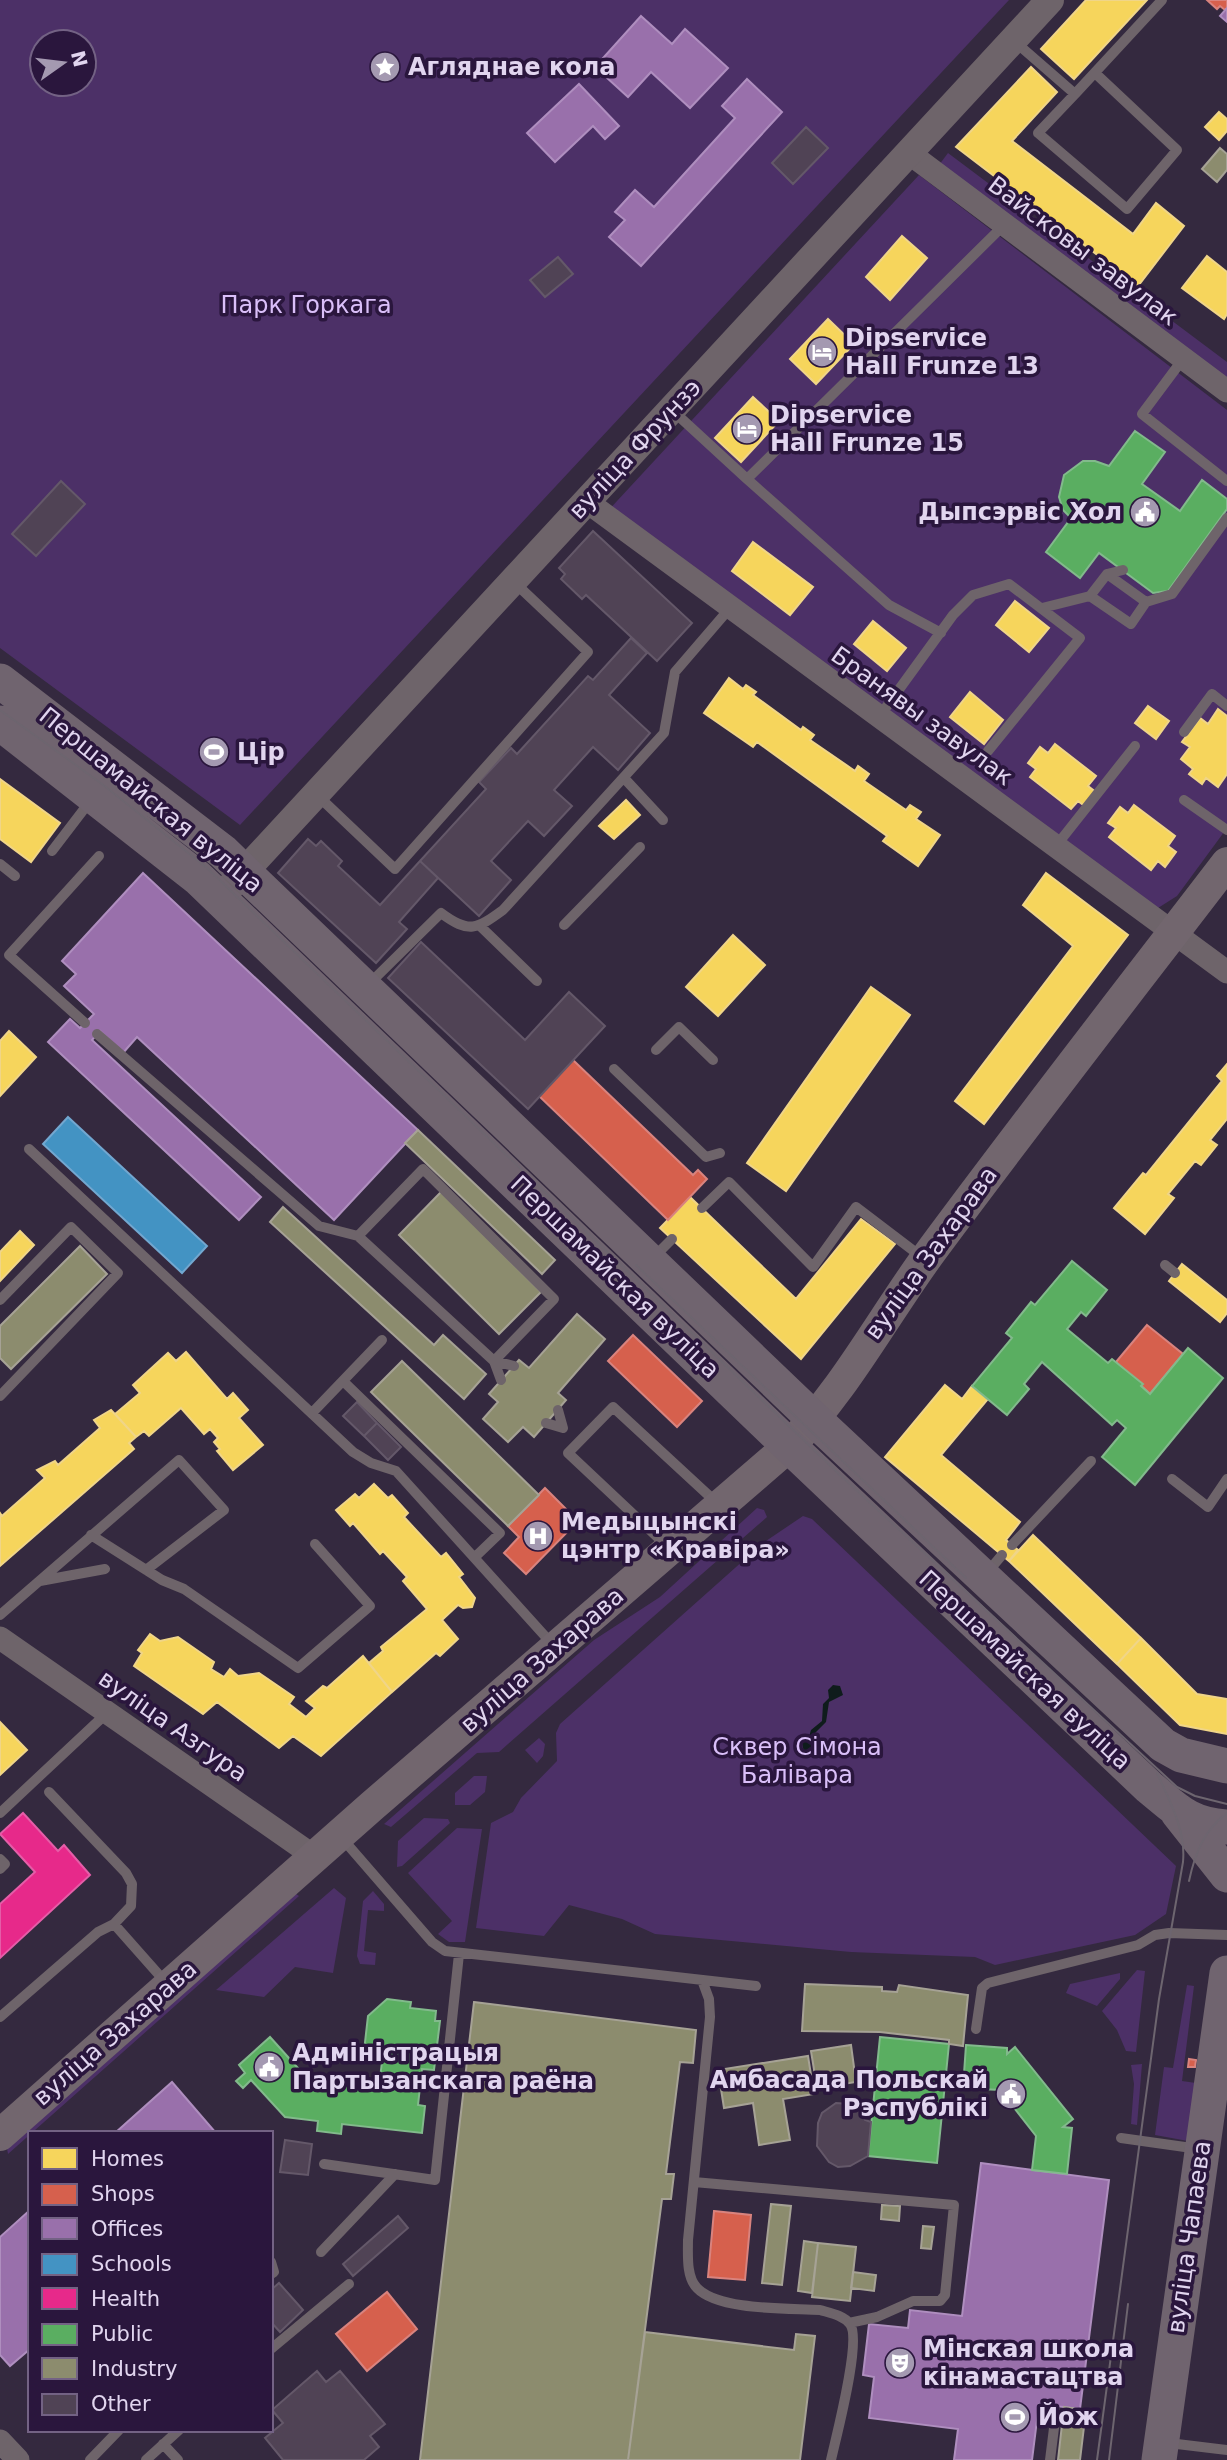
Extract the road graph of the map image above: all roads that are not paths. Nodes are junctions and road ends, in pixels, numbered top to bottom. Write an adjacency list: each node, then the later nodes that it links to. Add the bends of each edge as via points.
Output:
1 (1051, 0): 3 (street, вуліца Фрунзэ)
2 (1162, 0): 4 (lane)
3 (1013, 40): 5 (lane); 6 (street, вуліца Фрунзэ)
4 (1095, 73): 5 (lane); 5 (lane, via 1177,149 1127,209 1038,134)
5 (1075, 94)
6 (909, 153): 7 (street, Вайсковы завулак); 10 (street, вуліца Фрунзэ)
7 (1004, 225): 8 (street, Вайсковы завулак); 11 (lane)
8 (1183, 359): 9 (street, Вайсковы завулак); 12 (lane, via 1142,414)
9 (1227, 391)
10 (671, 410): 11 (lane); 13 (street, вуліца Фрунзэ)
11 (747, 479): 22 (lane, via 889,606)
12 (1227, 481)
13 (586, 501): 17 (street, вуліца Фрунзэ); 20 (street, Бранявы завулак)
14 (1227, 518): 19 (lane, via 1172,594)
15 (1123, 570): 16 (lane)
16 (1107, 574): 18 (lane); 19 (lane)
17 (513, 581): 31 (street, вуліца Фрунзэ); 31 (lane, via 588,652 395,869)
18 (1090, 596): 19 (lane, via 1131,624); 21 (lane)
19 (1146, 602)
20 (730, 608): 25 (street, Бранявы завулак); 30 (lane, via 675,673 664,733)
21 (1042, 608): 22 (lane, via 1009,584 973,595); 29 (lane, via 1080,638)
22 (941, 633): 25 (lane)
23 (0, 681): 42 (main road, Першамайская вуліца)
24 (1227, 706): 27 (lane, via 1212,694)
25 (879, 717): 36 (street, Бранявы завулак)
26 (0, 723): 32 (main road, Першамайская вуліца)
27 (1184, 732)
28 (1135, 746): 36 (lane)
29 (988, 751)
30 (624, 778): 34 (lane); 46 (lane, via 503,910)
31 (316, 794): 42 (street, вуліца Фрунзэ)
32 (96, 795): 38 (lane); 44 (main road, Першамайская вуліца)
33 (1184, 800): 35 (lane)
34 (663, 820)
35 (1227, 830)
36 (1056, 846): 47 (street, Бранявы завулак)
37 (640, 847): 45 (lane)
38 (52, 851)
39 (99, 856): 51 (lane, via 9,956)
40 (1227, 863): 47 (main road, вуліца Захарава)
41 (0, 864): 43 (lane)
42 (244, 872): 44 (street, вуліца Фрунзэ); 50 (main road, Першамайская вуліца)
43 (15, 876)
44 (219, 898): 77 (main road, Першамайская вуліца)
45 (564, 925)
46 (480, 926): 49 (lane); 50 (lane, via 458,926 441,913)
47 (1174, 933): 48 (street, Бранявы завулак); 60 (main road, вуліца Захарава)
48 (1227, 972)
49 (537, 981)
50 (366, 988): 73 (main road, Першамайская вуліца, via 661,1250)
51 (85, 1023)
52 (97, 1034): 59 (lane, via 318,1226)
53 (656, 1050): 54 (lane, via 678,1027)
54 (713, 1060)
55 (614, 1069): 57 (lane, via 706,1157)
56 (29, 1149): 72 (lane)
57 (720, 1153)
58 (702, 1208): 60 (lane, via 729,1182 813,1266 856,1207)
59 (358, 1236): 65 (lane); 65 (lane, via 422,1169 554,1298)
60 (925, 1260): 73 (main road, вуліца Захарава)
61 (1166, 1265): 62 (lane)
62 (1175, 1273)
63 (0, 1300): 68 (lane, via 71,1227 118,1273)
64 (383, 1340): 69 (lane)
65 (494, 1361): 66 (lane); 67 (lane)
66 (513, 1366)
67 (501, 1380)
68 (4, 1381): 70 (lane)
69 (343, 1381): 72 (lane); 86 (lane, via 500,1533)
70 (0, 1396)
71 (558, 1410): 75 (lane)
72 (312, 1413): 86 (lane, via 353,1452 396,1471)
73 (815, 1420): 77 (main road, вуліца Захарава); 94 (main road, Першамайская вуліца, via 993,1566 1163,1745)
74 (546, 1423): 75 (lane)
75 (563, 1428): 76 (lane)
76 (578, 1443): 81 (lane, via 613,1407); 85 (lane, via 568,1454)
77 (789, 1447): 81 (main road, вуліца Захарава); 98 (main road, Першамайская вуліца)
78 (1091, 1461): 84 (lane)
79 (1172, 1479): 80 (lane, via 1208,1507)
80 (1227, 1479)
81 (720, 1506): 85 (main road, вуліца Захарава)
82 (91, 1535): 88 (lane); 88 (lane, via 179,1460 224,1510); 89 (lane)
83 (315, 1544): 88 (lane, via 370,1605 298,1668 184,1589)
84 (1012, 1545)
85 (670, 1549): 92 (main road, вуліца Захарава)
86 (475, 1557): 92 (lane)
87 (105, 1569): 89 (lane)
88 (146, 1570)
89 (37, 1582): 90 (lane)
90 (0, 1615)
91 (0, 1638): 93 (street, вуліца Азгура)
92 (555, 1647): 101 (main road, вуліца Захарава)
93 (108, 1712): 99 (lane); 102 (street, вуліца Азгура)
94 (1181, 1755): 95 (main road, Першамайская вуліца); 96 (main road)
95 (1227, 1766)
96 (1227, 1791)
97 (49, 1792): 106 (lane, via 132,1884 131,1906)
98 (1176, 1811): 100 (main road, Першамайская вуліца, via 1199,1825); 105 (main road)
99 (0, 1813)
100 (1227, 1826)
101 (339, 1835): 102 (main road, вуліца Захарава); 108 (lane, via 432,1942)
102 (315, 1857): 112 (main road, вуліца Захарава)
103 (0, 1859): 104 (lane, via 5,1864)
104 (0, 1869)
105 (1227, 1875)
106 (114, 1924): 112 (lane); 113 (lane, via 98,1932)
107 (1227, 1935): 114 (lane, via 1155,1935 1138,1945 988,1983 982,1988)
108 (459, 1954): 110 (lane); 120 (lane, via 435,2180)
109 (1227, 1973): 118 (main road, вуліца Чапаева)
110 (702, 1980): 111 (lane); 121 (lane, via 710,2017)
111 (756, 1986)
112 (170, 1987): 116 (main road, вуліца Захарава)
113 (0, 2017)
114 (976, 2029)
115 (1227, 2107): 132 (main road, вуліца Чапаева)
116 (0, 2134)
117 (1121, 2138): 118 (lane)
118 (1202, 2149): 132 (main road, вуліца Чапаева)
119 (324, 2164): 120 (lane)
120 (395, 2174): 122 (lane)
121 (694, 2182): 124 (lane, via 688,2240 689,2272 696,2287 716,2300 820,2309); 124 (lane, via 954,2205 945,2295 940,2301 913,2301)
122 (321, 2252)
123 (349, 2284): 125 (lane)
124 (849, 2323): 137 (lane, via 853,2355)
125 (273, 2347)
126 (1056, 2412): 138 (lane)
127 (117, 2432): 134 (lane)
128 (177, 2432): 130 (lane)
129 (0, 2441): 133 (street)
130 (163, 2444): 135 (lane); 136 (lane)
131 (1227, 2449): 132 (lane)
132 (1170, 2455)
133 (18, 2460)
134 (90, 2460)
135 (146, 2460)
136 (178, 2460)
137 (831, 2460)
138 (1050, 2460)

